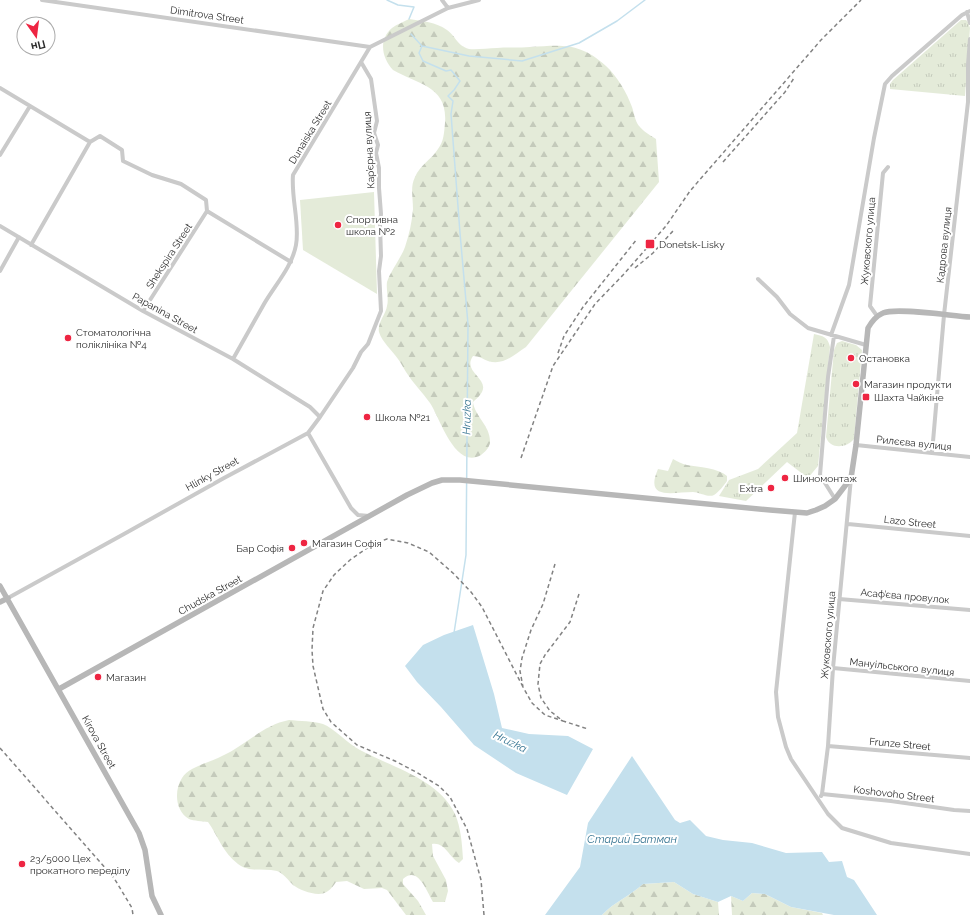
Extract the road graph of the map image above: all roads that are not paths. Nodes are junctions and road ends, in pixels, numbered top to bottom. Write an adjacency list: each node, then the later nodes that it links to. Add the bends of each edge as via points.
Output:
1 (42, 0): 8 (street, Dimitrova Street)
2 (442, 0): 4 (street)
3 (479, 0): 4 (street)
4 (448, 8): 8 (street)
5 (969, 12): 6 (street); 28 (street, via 962,15 885,84 852,274)
6 (970, 23)
7 (970, 40): 10 (street, Кадрова вулиця)
8 (370, 47): 9 (street, Dunaiska Street)
9 (361, 62): 20 (street, Dunaiska Street, via 293,175 297,237); 24 (street, Кар’єрна вулиця, via 371,79 377,121 374,132 378,145 376,153 381,214)
10 (969, 65): 25 (street, Кадрова вулиця, via 968,102)
11 (0, 88): 12 (street)
12 (30, 106): 13 (street); 14 (street)
13 (90, 142): 16 (street, via 100,136 122,150 123,161 152,176 180,184 206,200); 19 (street)
14 (0, 155)
15 (888, 166): 26 (street, Жуковского улица, via 883,173 870,306)
16 (207, 211): 20 (street); 23 (street, Shekspira Street)
17 (0, 226): 18 (street, Papanina Street)
18 (19, 237): 19 (street, Papanina Street); 21 (street)
19 (31, 245): 23 (street, Papanina Street)
20 (291, 262): 30 (street, Dunaiska Street)
21 (0, 271)
22 (758, 279): 28 (street, via 790,314 808,328)
23 (143, 311): 30 (street, Papanina Street)
24 (381, 311): 31 (street, Hlinky Street, via 368,344)
25 (944, 315): 26 (street, via 891,310); 27 (street); 34 (street, Кадрова вулиця)
26 (877, 316): 29 (street, via 868,328)
27 (970, 317)
28 (832, 335): 29 (street); 37 (street, via 820,475)
29 (866, 345): 33 (street)
30 (233, 359): 31 (street, Papanina Street, via 310,407)
31 (320, 418): 32 (street, Hlinky Street)
32 (308, 433): 39 (street, via 351,508 358,515); 43 (street, Hlinky Street)
33 (856, 445): 34 (street, Рилєєва вулиця); 36 (street)
34 (932, 453): 35 (street, Рилєєва вулиця)
35 (970, 457)
36 (851, 478): 37 (street, Chudska Street); 40 (street, Жуковского улица)
37 (835, 498): 38 (street, Chudska Street, via 816,510 807,513)
38 (795, 512): 39 (street, Chudska Street, via 442,480); 53 (street, via 776,703 786,747 797,769)
39 (369, 516): 49 (street, Chudska Street)
40 (848, 524): 41 (street, Lazo Street); 44 (street, Жуковского улица)
41 (970, 536)
42 (0, 586): 43 (street, Kirova Street)
43 (8, 598): 45 (street, Hlinky Street); 49 (street, Kirova Street)
44 (839, 599): 46 (street, Асаф’єва провулок); 47 (street, Жуковского улица)
45 (0, 602)
46 (970, 610)
47 (833, 668): 48 (street, Мануільського вулиця); 50 (street, Жуковского улица)
48 (970, 681)
49 (59, 689): 56 (street, Kirova Street, via 139,833 145,850 152,896)
50 (828, 746): 51 (street, Frunze Street); 52 (street, Жуковского улица)
51 (970, 758)
52 (822, 794): 53 (street); 54 (street, Koshovoho Street)
53 (817, 798): 55 (street, via 835,822 850,832 891,843)
54 (970, 811)
55 (970, 854)
56 (161, 915)

